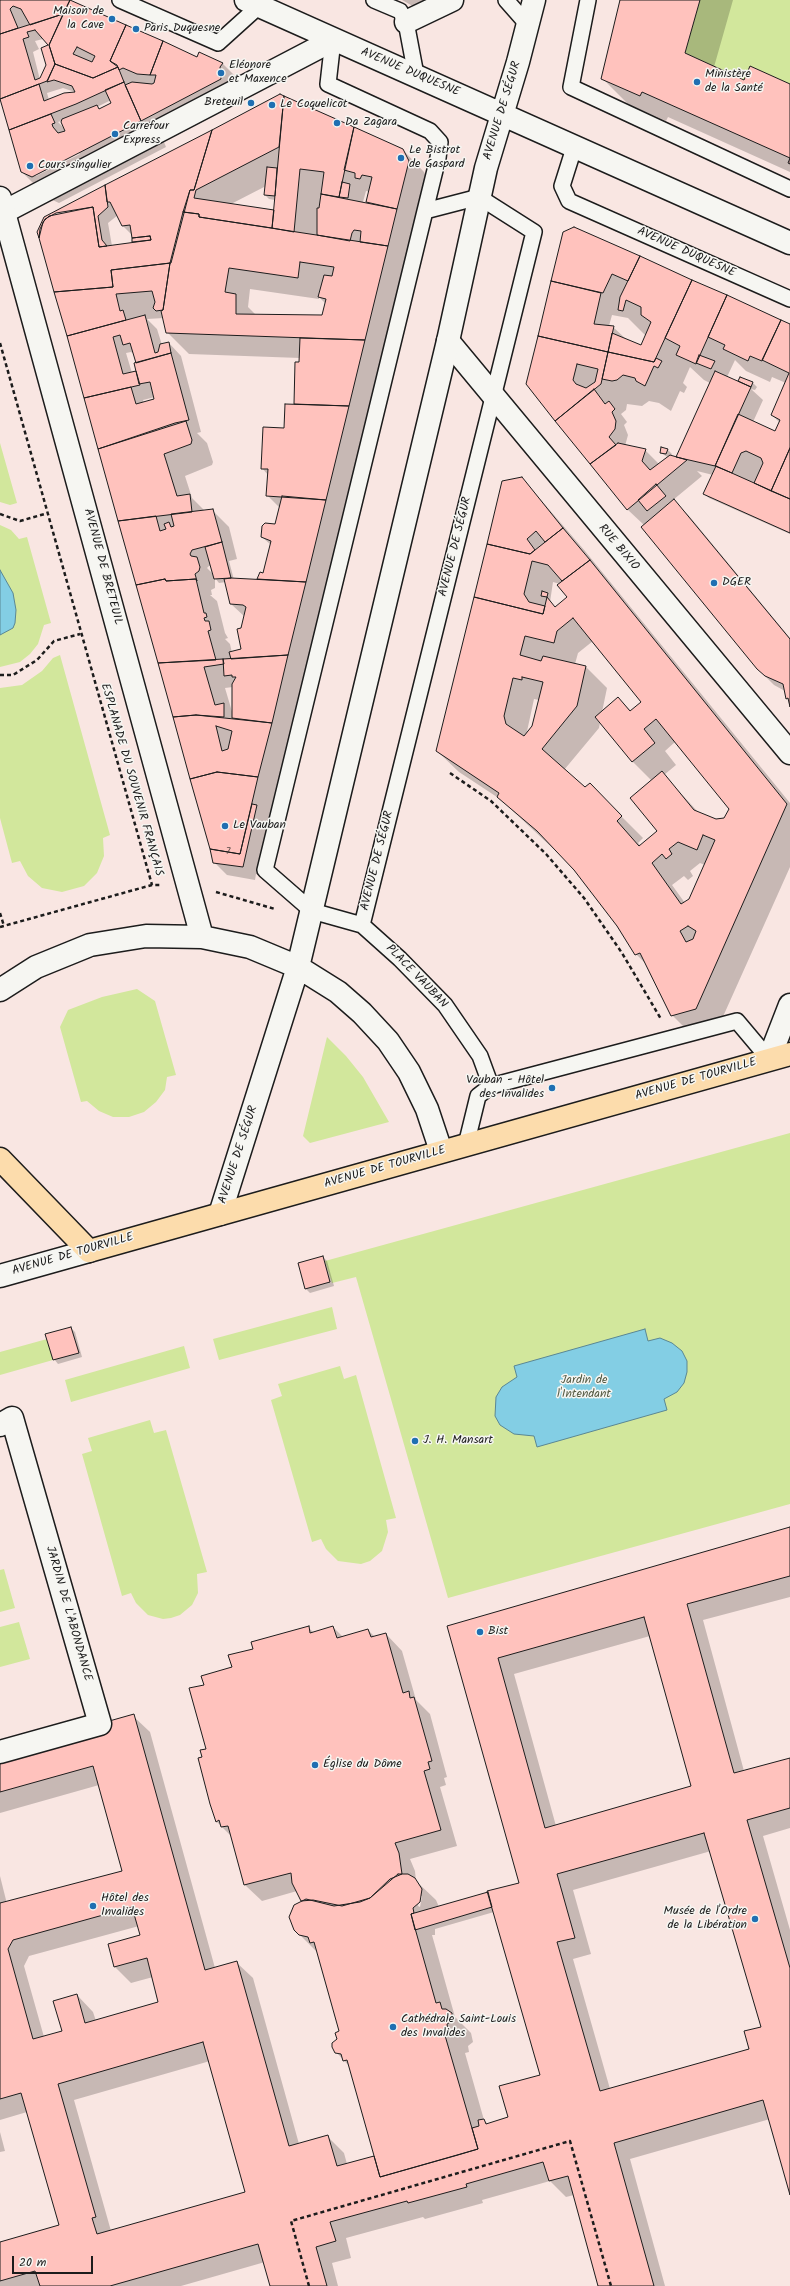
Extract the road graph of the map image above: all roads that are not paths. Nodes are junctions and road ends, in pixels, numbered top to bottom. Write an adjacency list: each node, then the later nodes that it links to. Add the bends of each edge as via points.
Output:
1 (120, 0): 7 (lane, via 218,43)
2 (374, 0): 8 (lane, via 400,11)
3 (452, 0): 8 (street)
4 (506, 0): 9 (lane)
5 (534, 0): 9 (street, AVENUE DE SÉGUR)
6 (588, 0): 14 (lane, via 571,87)
7 (252, 3): 10 (street, AVENUE DUQUESNE)
8 (406, 22): 11 (lane)
9 (528, 25): 12 (street, AVENUE DE SÉGUR)
10 (333, 40): 11 (street, AVENUE DUQUESNE); 16 (street); 17 (lane, via 328,84 430,131 440,142)
11 (416, 75): 12 (street, AVENUE DUQUESNE)
12 (502, 114): 13 (street, AVENUE DUQUESNE); 15 (street, AVENUE DE SÉGUR)
13 (574, 148): 18 (street, AVENUE DUQUESNE); 19 (lane, AVENUE DUQUESNE, via 562,186 569,201)
14 (790, 189)
15 (479, 197): 17 (lane); 20 (street, AVENUE DE SÉGUR); 21 (lane, AVENUE DE SÉGUR, via 534,232)
16 (1, 208): 25 (street, AVENUE DE BRETEUIL)
17 (425, 211): 23 (lane, via 265,870)
18 (790, 243)
19 (790, 299)
20 (448, 341): 21 (street, RUE BIXIO); 23 (street, AVENUE DE SÉGUR)
21 (493, 396): 22 (street, RUE BIXIO); 24 (lane, AVENUE DE SÉGUR)
22 (790, 753)
23 (312, 911): 24 (lane, PLACE VAUBAN); 26 (street, AVENUE DE SÉGUR)
24 (362, 925): 31 (lane, PLACE VAUBAN, via 445,1005 480,1056)
25 (202, 937): 26 (street, via 250,947); 27 (street, via 146,936 90,945 36,967)
26 (298, 967): 33 (street, via 338,992 388,1041 409,1072 428,1109); 35 (street, AVENUE DE SÉGUR)
27 (0, 990)
28 (790, 1005): 30 (street)
29 (790, 1054): 30 (main road, AVENUE DE TOURVILLE)
30 (769, 1059): 31 (lane, AVENUE DE TOURVILLE, via 737,1021); 32 (main road, AVENUE DE TOURVILLE)
31 (491, 1086): 32 (lane, via 478,1096)
32 (466, 1144): 33 (main road, AVENUE DE TOURVILLE)
33 (441, 1151): 35 (main road, AVENUE DE TOURVILLE)
34 (0, 1160): 36 (main road)
35 (220, 1214): 36 (main road, AVENUE DE TOURVILLE)
36 (89, 1251): 37 (street, AVENUE DE TOURVILLE)
37 (0, 1276)
38 (0, 1424): 39 (street, JARDIN DE L'ABONDANCE, via 12,1418 100,1724)
39 (0, 1752)

